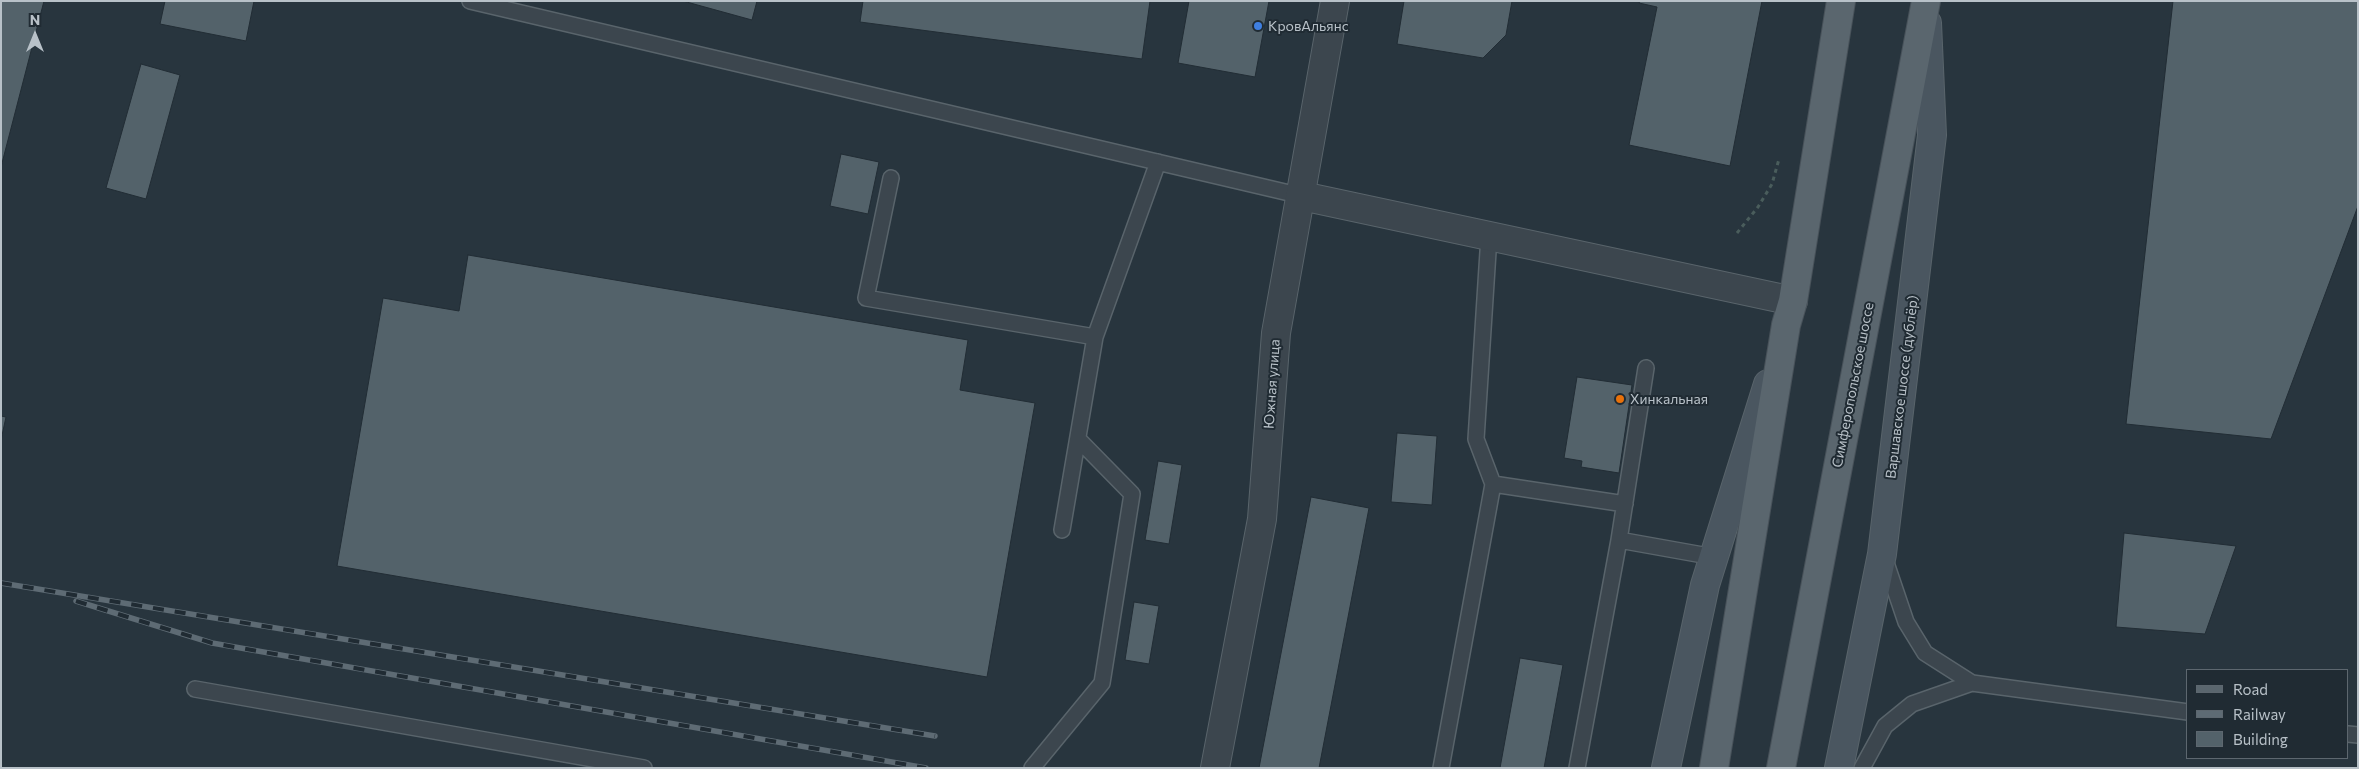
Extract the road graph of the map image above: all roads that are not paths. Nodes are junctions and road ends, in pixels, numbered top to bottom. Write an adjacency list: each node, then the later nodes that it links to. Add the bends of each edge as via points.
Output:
1 (470, 1): 5 (lane)
2 (1336, 1): 7 (street, Южная улица)
3 (1841, 1): 9 (main road)
4 (1926, 2): 17 (main road, Варшавское шоссе (дублёр), via 1932,134); 29 (main road, Симферопольское шоссе)
5 (1158, 162): 7 (lane); 10 (lane)
6 (891, 178): 10 (lane, via 866,298)
7 (1302, 196): 8 (street); 24 (street, Южная улица, via 1276,333 1262,520)
8 (1489, 236): 9 (street); 13 (lane, via 1476,439)
9 (1790, 313): 18 (main road); 28 (main road)
10 (1095, 337): 12 (lane)
11 (1646, 368): 14 (lane)
12 (1078, 438): 15 (lane); 23 (lane, via 1132,494 1102,683)
13 (1494, 484): 14 (lane); 25 (lane)
14 (1625, 504): 16 (lane)
15 (1062, 530)
16 (1619, 540): 18 (lane); 26 (lane)
17 (1882, 554): 19 (lane, via 1906,622 1925,653); 30 (main road, Варшавское шоссе (дублёр))
18 (1714, 557): 27 (main road, via 1705,585)
19 (1972, 683): 21 (lane); 31 (lane, via 1912,704 1885,726)
20 (195, 689): 22 (lane)
21 (2186, 712)
22 (644, 768)
23 (1032, 768)
24 (1215, 768)
25 (1441, 768)
26 (1578, 768)
27 (1666, 768)
28 (1714, 768)
29 (1781, 768)
30 (1839, 768)
31 (1862, 768)

